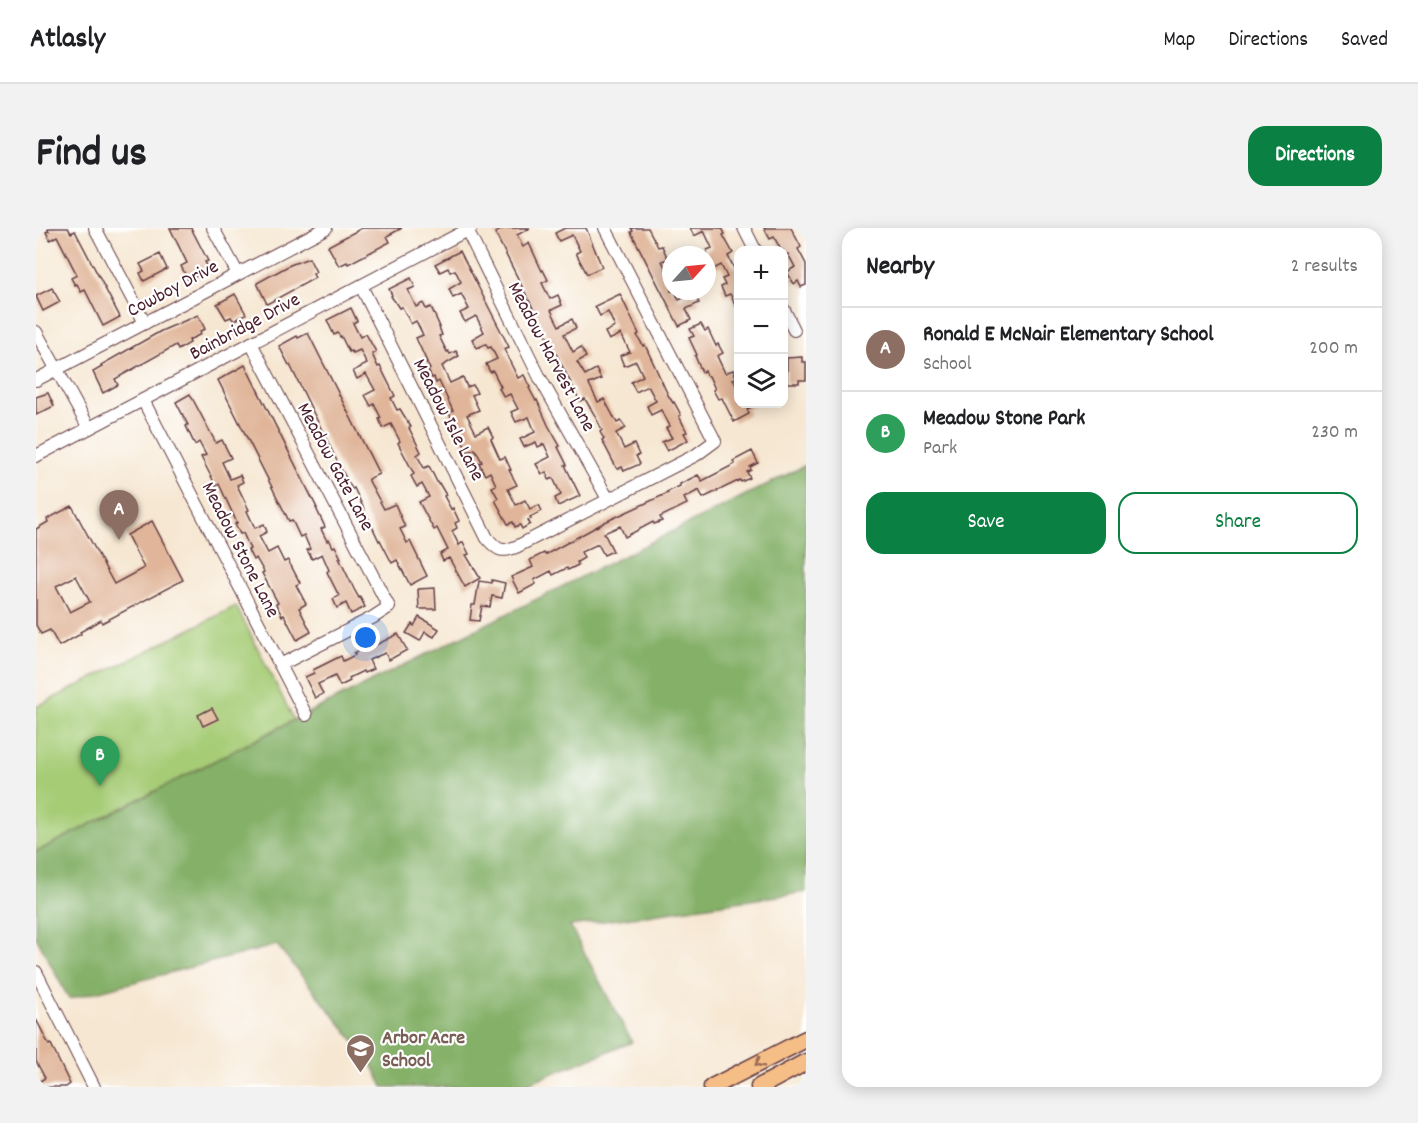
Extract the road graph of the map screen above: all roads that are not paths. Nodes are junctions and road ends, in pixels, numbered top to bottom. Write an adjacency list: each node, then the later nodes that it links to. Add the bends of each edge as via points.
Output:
1 (95, 228): 11 (street)
2 (213, 228): 8 (street)
3 (326, 228): 8 (street, Cowboy Drive)
4 (605, 228): 20 (street, via 716,441)
5 (744, 228): 7 (street)
6 (469, 229): 9 (street, Bainbridge Drive); 20 (street, Meadow Harvest Lane, via 540,378)
7 (753, 246)
8 (238, 274): 11 (street, Cowboy Drive)
9 (361, 286): 14 (street, Bainbridge Drive); 20 (street, Meadow Isle Lane, via 487,538 496,548 506,551 518,546)
10 (788, 319): 12 (street)
11 (145, 323): 15 (street, Cowboy Drive)
12 (794, 330)
13 (36, 332): 15 (street)
14 (251, 343): 17 (street, Bainbridge Drive); 21 (street, Meadow Gate Lane, via 389,607)
15 (56, 370): 16 (street, Cowboy Drive); 18 (street)
16 (36, 380)
17 (143, 400): 18 (street, Bainbridge Drive); 21 (street, Meadow Stone Lane)
18 (89, 428): 19 (street, Bainbridge Drive)
19 (36, 456)
20 (608, 499)
21 (280, 665): 22 (street, Meadow Stone Lane)
22 (306, 715)
23 (36, 972): 26 (street)
24 (806, 1039): 27 (main road, one-way to 27)
25 (806, 1062): 28 (main road)
26 (94, 1087)
27 (712, 1087)
28 (759, 1087)

